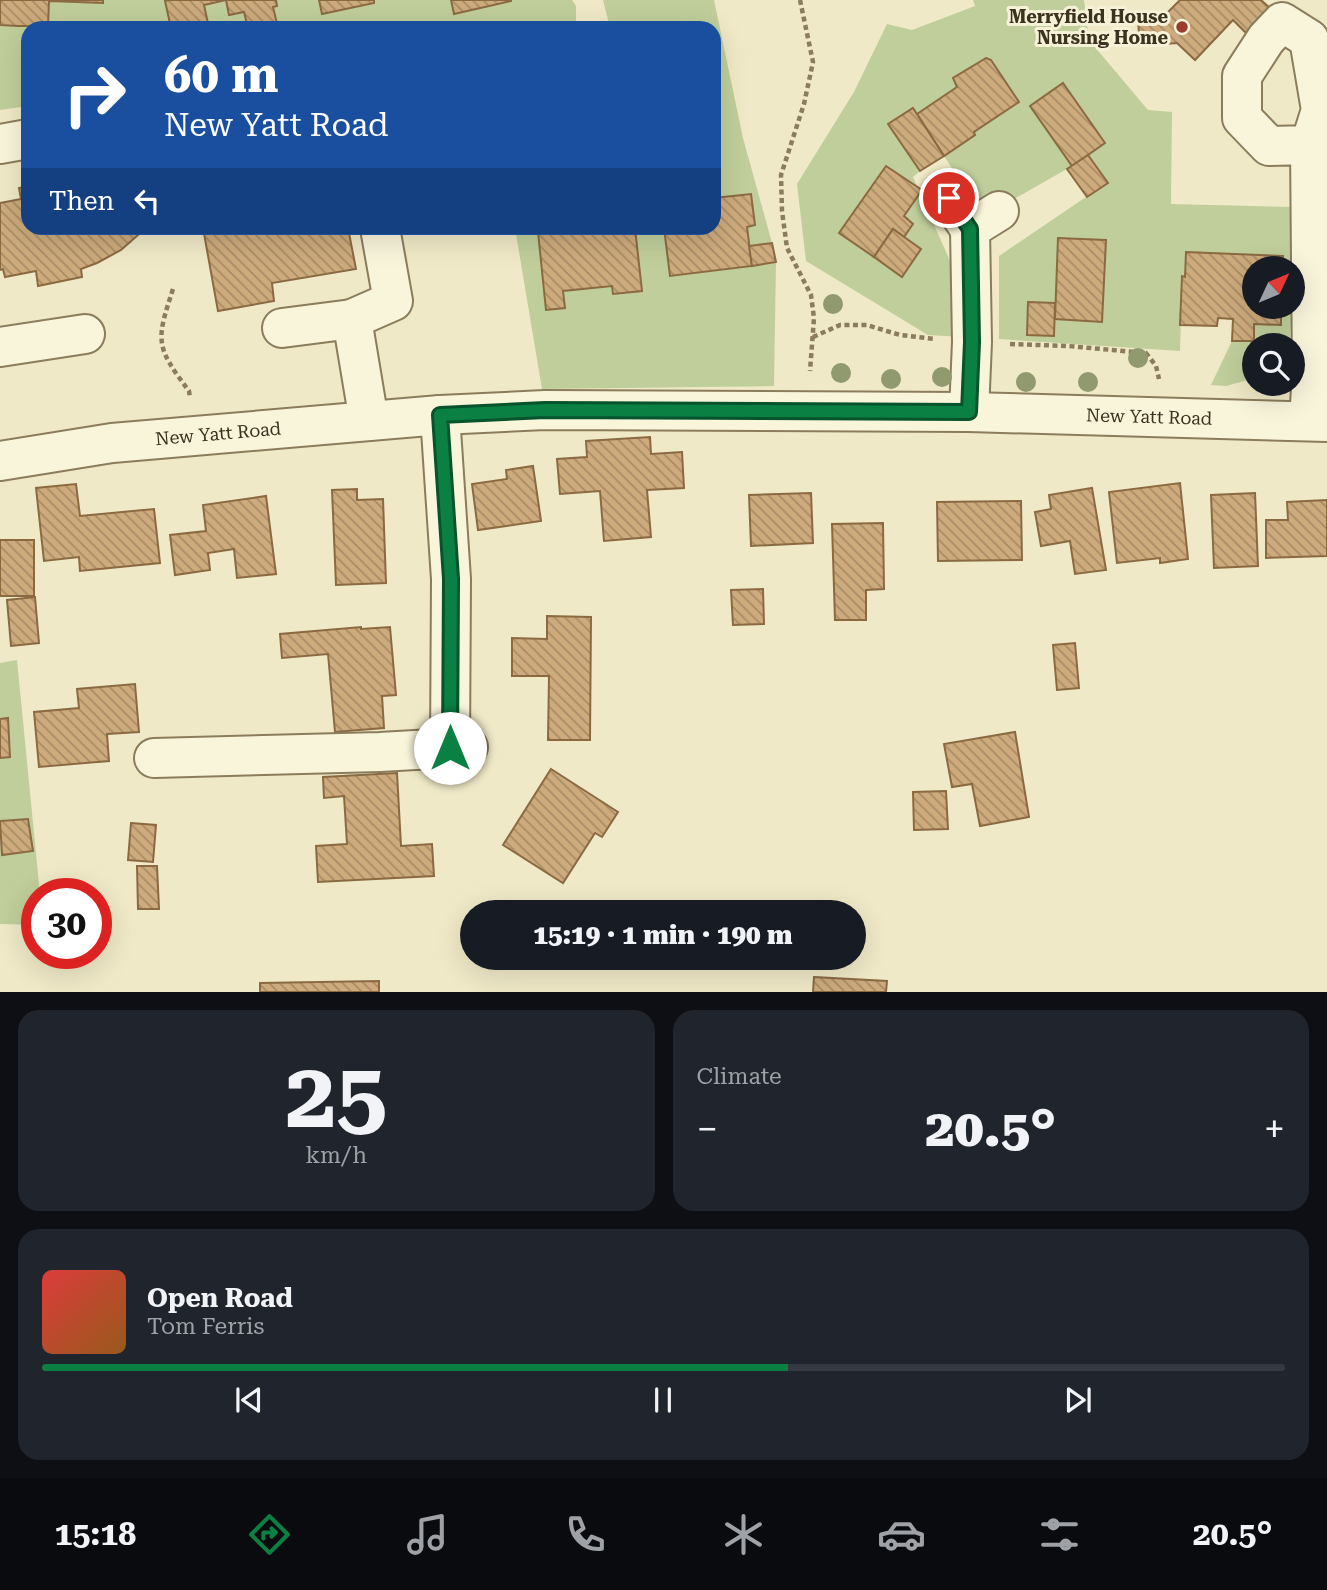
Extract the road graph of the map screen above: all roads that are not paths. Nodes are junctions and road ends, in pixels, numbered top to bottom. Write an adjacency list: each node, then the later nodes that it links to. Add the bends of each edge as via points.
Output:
1 (21, 140): 2 (street)
2 (0, 144)
3 (1310, 145): 13 (street, via 1312,372)
4 (973, 213): 10 (street)
5 (381, 235): 6 (street, via 393,301)
6 (352, 318): 7 (street); 12 (street)
7 (282, 328)
8 (85, 334): 9 (street)
9 (0, 347)
10 (969, 412): 11 (street, New Yatt Road, via 545,410); 13 (street, New Yatt Road)
11 (440, 415): 12 (street, New Yatt Road); 15 (street, via 459,748)
12 (369, 421): 14 (street, New Yatt Road, via 112,443)
13 (1318, 422)
14 (0, 461)
15 (154, 758)

